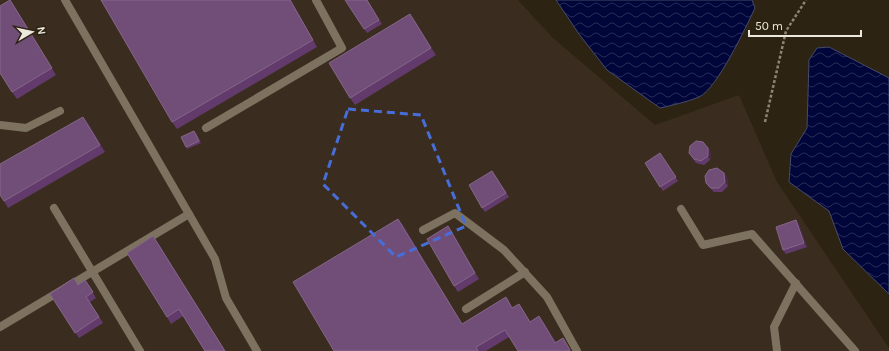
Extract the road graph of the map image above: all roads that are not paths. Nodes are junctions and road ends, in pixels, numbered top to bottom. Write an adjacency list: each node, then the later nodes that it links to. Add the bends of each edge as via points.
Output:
1 (65, 0): 8 (lane)
2 (316, 0): 5 (lane, via 342,48)
3 (60, 111): 4 (lane, via 26,128)
4 (0, 125)
5 (206, 128)
6 (54, 208): 10 (lane)
7 (681, 209): 12 (lane, via 703,245 752,234)
8 (189, 214): 10 (lane); 16 (lane, via 215,259 226,298)
9 (422, 230): 11 (lane, via 455,214 504,250)
10 (91, 272): 14 (lane); 15 (lane)
11 (524, 272): 13 (lane); 17 (lane, via 547,297)
12 (796, 283): 18 (lane, via 774,327); 19 (lane)
13 (466, 309)
14 (0, 327)
15 (140, 351)
16 (257, 351)
17 (577, 351)
18 (777, 351)
19 (855, 351)

